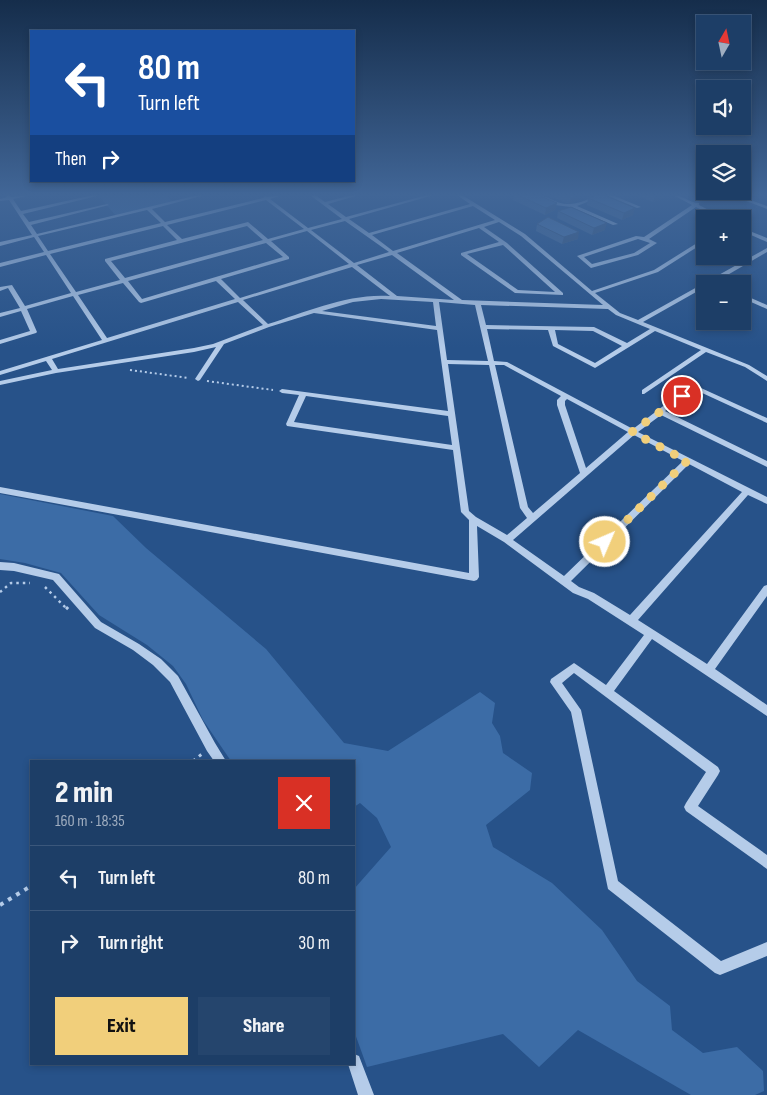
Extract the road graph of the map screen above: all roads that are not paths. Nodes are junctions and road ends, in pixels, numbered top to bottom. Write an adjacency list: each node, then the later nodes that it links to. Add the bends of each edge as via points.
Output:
1 (43, 246): 16 (street)
2 (76, 246): 16 (street)
3 (161, 246): 22 (street, via 107,260)
4 (249, 246): 22 (street)
5 (274, 246): 21 (street, via 287,258)
6 (329, 246): 19 (street)
7 (383, 246): 17 (street)
8 (415, 246): 17 (street)
9 (492, 246): 10 (street, via 463,254 517,292 561,294)
10 (508, 246)
11 (536, 246): 26 (street)
12 (610, 246): 13 (street, via 580,256 591,266 636,254)
13 (649, 246)
14 (695, 246): 26 (street, via 656,271)
15 (767, 250): 20 (street)
16 (48, 253): 18 (street); 25 (street)
17 (393, 253): 19 (street); 31 (street)
18 (0, 265)
19 (353, 265): 27 (street); 28 (street)
20 (724, 275)
21 (217, 279): 22 (street, via 141,301); 28 (street)
22 (124, 280): 25 (street)
23 (0, 289): 35 (street, via 10,286)
24 (696, 291): 38 (street)
25 (74, 293): 35 (street); 44 (street)
26 (591, 294): 33 (street)
27 (395, 297): 30 (street); 36 (street, via 352,300)
28 (240, 300): 39 (street); 44 (street)
29 (751, 300): 34 (street)
30 (436, 301): 31 (street); 41 (street)
31 (461, 302): 32 (street)
32 (478, 303): 33 (street); 40 (street)
33 (608, 307): 38 (street)
34 (767, 307)
35 (23, 308): 37 (street); 45 (street, via 34,332)
36 (313, 312): 39 (street); 41 (street)
37 (0, 314)
38 (638, 322): 43 (street)
39 (267, 326): 46 (street)
40 (484, 327): 42 (street); 50 (street)
41 (438, 328): 51 (street)
42 (551, 328): 47 (street, via 594,330); 47 (street, via 555,346 595,366)
43 (654, 329): 47 (street); 48 (street)
44 (106, 341): 49 (street)
45 (0, 342)
46 (222, 342): 52 (street, via 168,354); 54 (street)
47 (627, 346)
48 (706, 349): 55 (street, via 747,366); 58 (street)
49 (48, 359): 52 (street); 53 (street)
50 (492, 361): 51 (street); 60 (street, via 505,363); 72 (street, via 524,508)
51 (445, 362): 62 (street)
52 (56, 371): 56 (street)
53 (0, 373)
54 (198, 379)
55 (767, 379)
56 (0, 383)
57 (282, 391): 59 (street)
58 (644, 392)
59 (303, 394): 62 (street); 65 (street, via 290,424)
60 (566, 396): 64 (street); 68 (street, via 561,405)
61 (660, 412): 63 (street, via 682,396 701,390); 64 (street); 67 (street)
62 (452, 414): 65 (street)
63 (767, 421)
64 (632, 432): 66 (street); 68 (street)
65 (457, 448): 73 (street, via 465,512)
66 (687, 461): 70 (street); 76 (street)
67 (767, 464)
68 (584, 475): 72 (street)
69 (0, 490): 73 (street, via 474,577)
70 (748, 491): 71 (street); 78 (street)
71 (767, 501)
72 (532, 518): 74 (street)
73 (473, 519): 74 (street)
74 (507, 540): 76 (street)
75 (0, 566): 83 (street, via 56,577 98,625 157,662 174,679)
76 (564, 582): 78 (street)
77 (767, 589): 80 (street)
78 (631, 621): 79 (street)
79 (651, 633): 80 (street); 81 (street)
80 (708, 670): 82 (street)
81 (608, 692): 84 (street, via 714,771 690,806); 85 (street, via 574,667 555,682 576,710 612,885 720,968)
82 (767, 711)
83 (220, 760)
84 (767, 864)
85 (767, 949)
86 (355, 1064): 87 (street)
87 (366, 1095)

